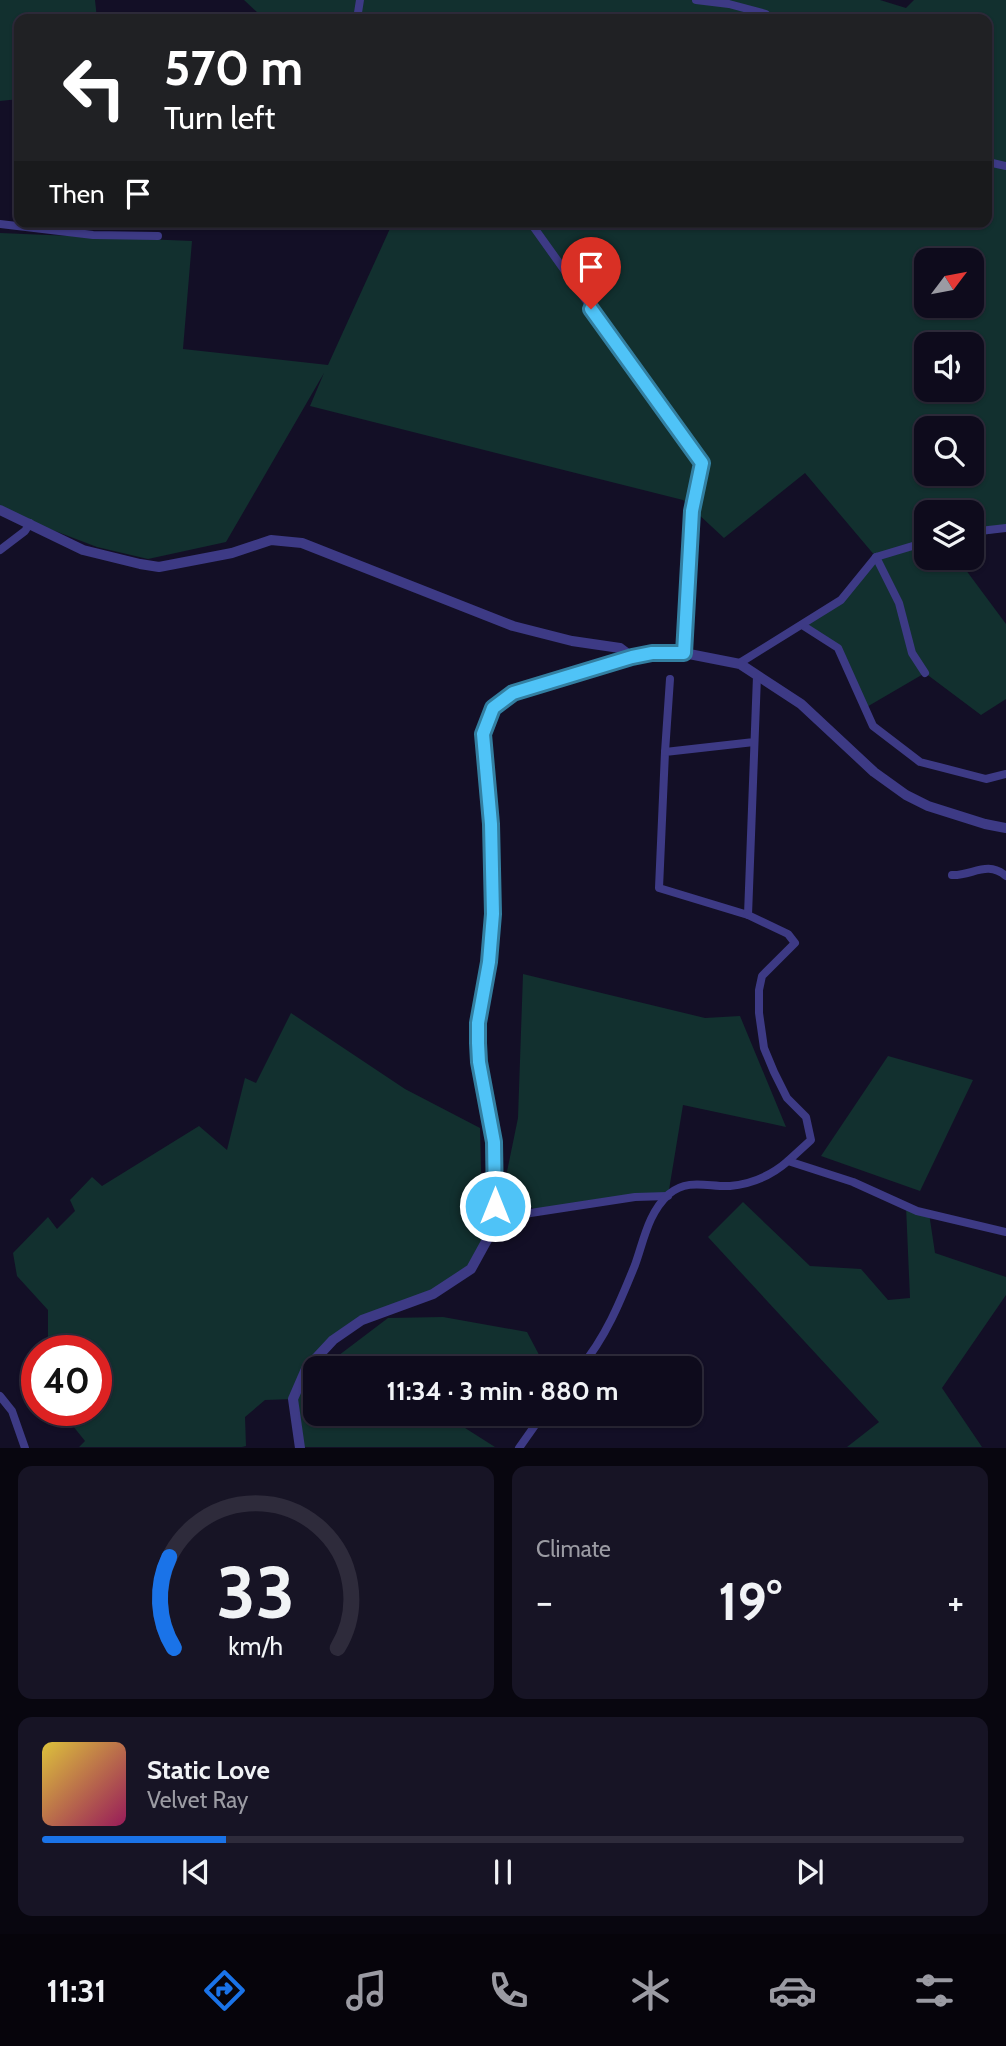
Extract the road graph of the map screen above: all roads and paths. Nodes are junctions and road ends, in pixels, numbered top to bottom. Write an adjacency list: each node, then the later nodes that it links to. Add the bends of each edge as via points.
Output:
1 (696, 0): 2 (street)
2 (766, 14)
3 (34, 228): 5 (street)
4 (534, 228): 14 (street, via 702,463 692,511)
5 (158, 236)
6 (0, 510): 7 (street)
7 (30, 523): 11 (street); 15 (street, via 83,550 159,567 271,540 302,543 513,626 620,648)
8 (1006, 528): 9 (street)
9 (984, 531)
10 (914, 546): 12 (street)
11 (0, 550)
12 (876, 557): 13 (street, via 841,600); 17 (street, via 899,603 912,653)
13 (802, 625): 16 (street); 22 (street, via 838,648 873,726 920,762 986,779)
14 (684, 653): 15 (street); 16 (street)
15 (632, 657): 29 (street, via 513,693 493,708 483,734 493,914 478,1036 494,1142)
16 (738, 664): 18 (street)
17 (925, 673)
18 (757, 676): 20 (street); 23 (street, via 801,704 874,772 906,795)
19 (670, 679): 21 (street)
20 (754, 742): 21 (street); 26 (street)
21 (666, 751): 26 (street, via 659,888)
22 (1006, 774)
23 (1006, 828)
24 (952, 874): 25 (street, via 988,867)
25 (1006, 876)
26 (748, 915): 27 (street, via 788,934 795,943 762,976 759,990 764,1048 787,1098 806,1117 811,1140)
27 (788, 1161): 28 (street, via 756,1181 730,1186 681,1185); 32 (street, via 918,1211)
28 (668, 1196): 30 (street); 33 (street, via 644,1233 611,1323)
29 (495, 1206): 30 (street); 31 (street)
30 (511, 1216): 31 (street)
31 (493, 1229): 37 (street, via 471,1269 433,1294 362,1320 332,1340 306,1369 293,1399)
32 (1006, 1232)
33 (588, 1356)
34 (0, 1396): 36 (street, via 12,1412)
35 (535, 1426): 38 (street)
36 (24, 1447)
37 (300, 1447)
38 (519, 1447)

